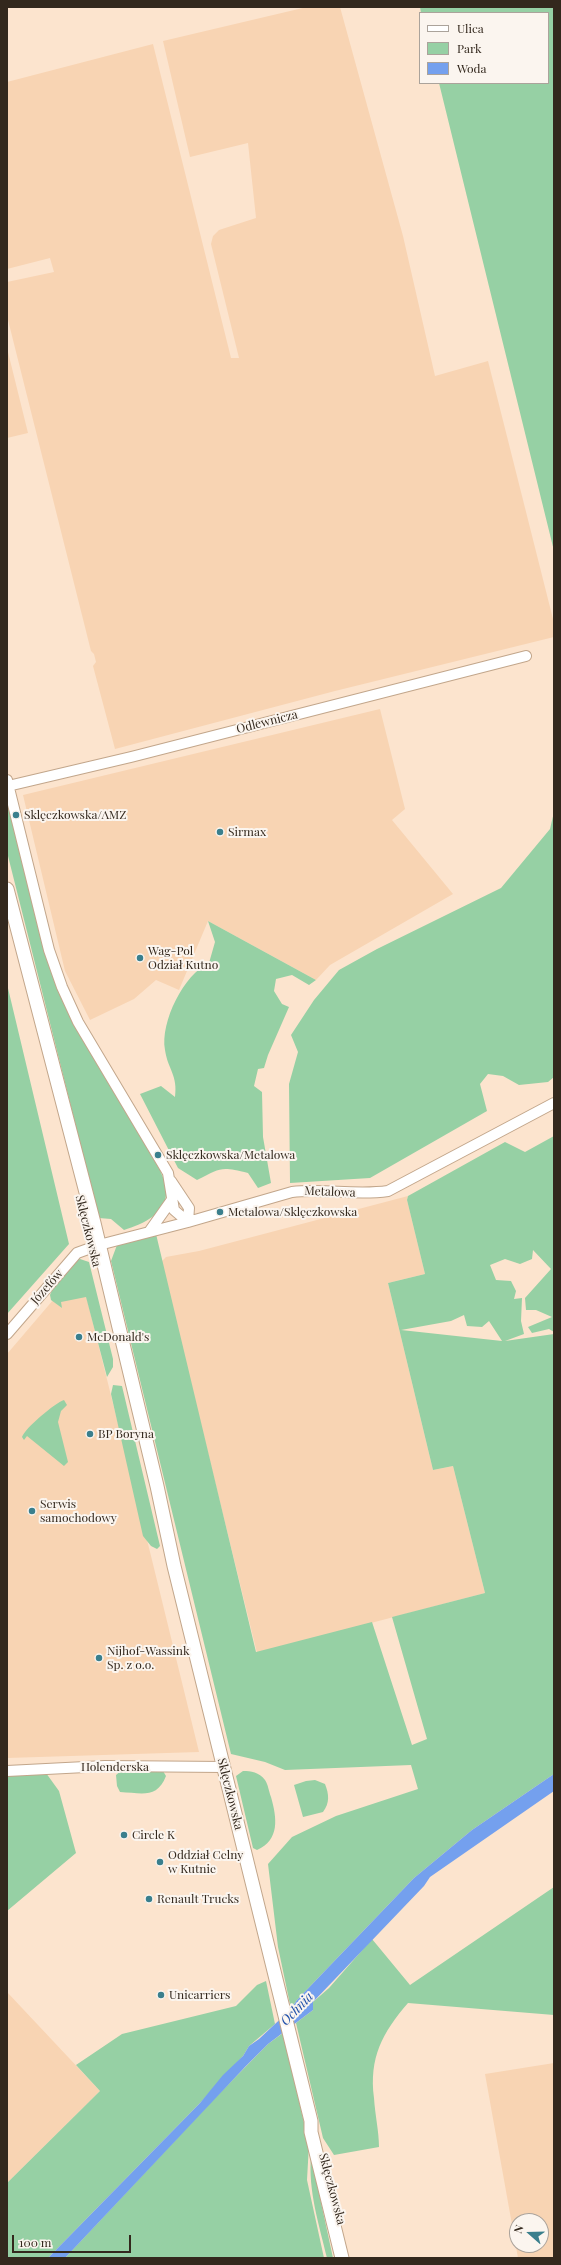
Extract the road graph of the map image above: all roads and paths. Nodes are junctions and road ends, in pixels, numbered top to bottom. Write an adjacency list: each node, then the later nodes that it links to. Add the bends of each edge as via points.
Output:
1 (526, 656): 2 (street, Odlewnicza, via 131,757)
2 (8, 783): 5 (street, via 49,950 62,987 78,1022 158,1154)
3 (7, 889): 9 (main road, Sklęczkowska, via 22,948 28,986)
4 (554, 1103): 7 (street, Metalowa, via 388,1191 372,1194 309,1190 292,1192)
5 (170, 1179): 6 (street); 7 (street, via 189,1208)
6 (171, 1201): 7 (street, via 174,1210); 8 (street)
7 (188, 1222): 8 (street, Metalowa)
8 (148, 1232): 9 (street, Metalowa)
9 (95, 1246): 10 (street, Józefów, via 77,1253); 11 (main road, Sklęczkowska, via 157,1486 161,1513)
10 (9, 1329)
11 (224, 1767): 12 (street, Holenderska, via 105,1766); 13 (main road, Sklęczkowska)
12 (7, 1771)
13 (311, 2121): 14 (main road, Sklęczkowska); 15 (main road, Sklęczkowska)
14 (342, 2258)
15 (351, 2258)

